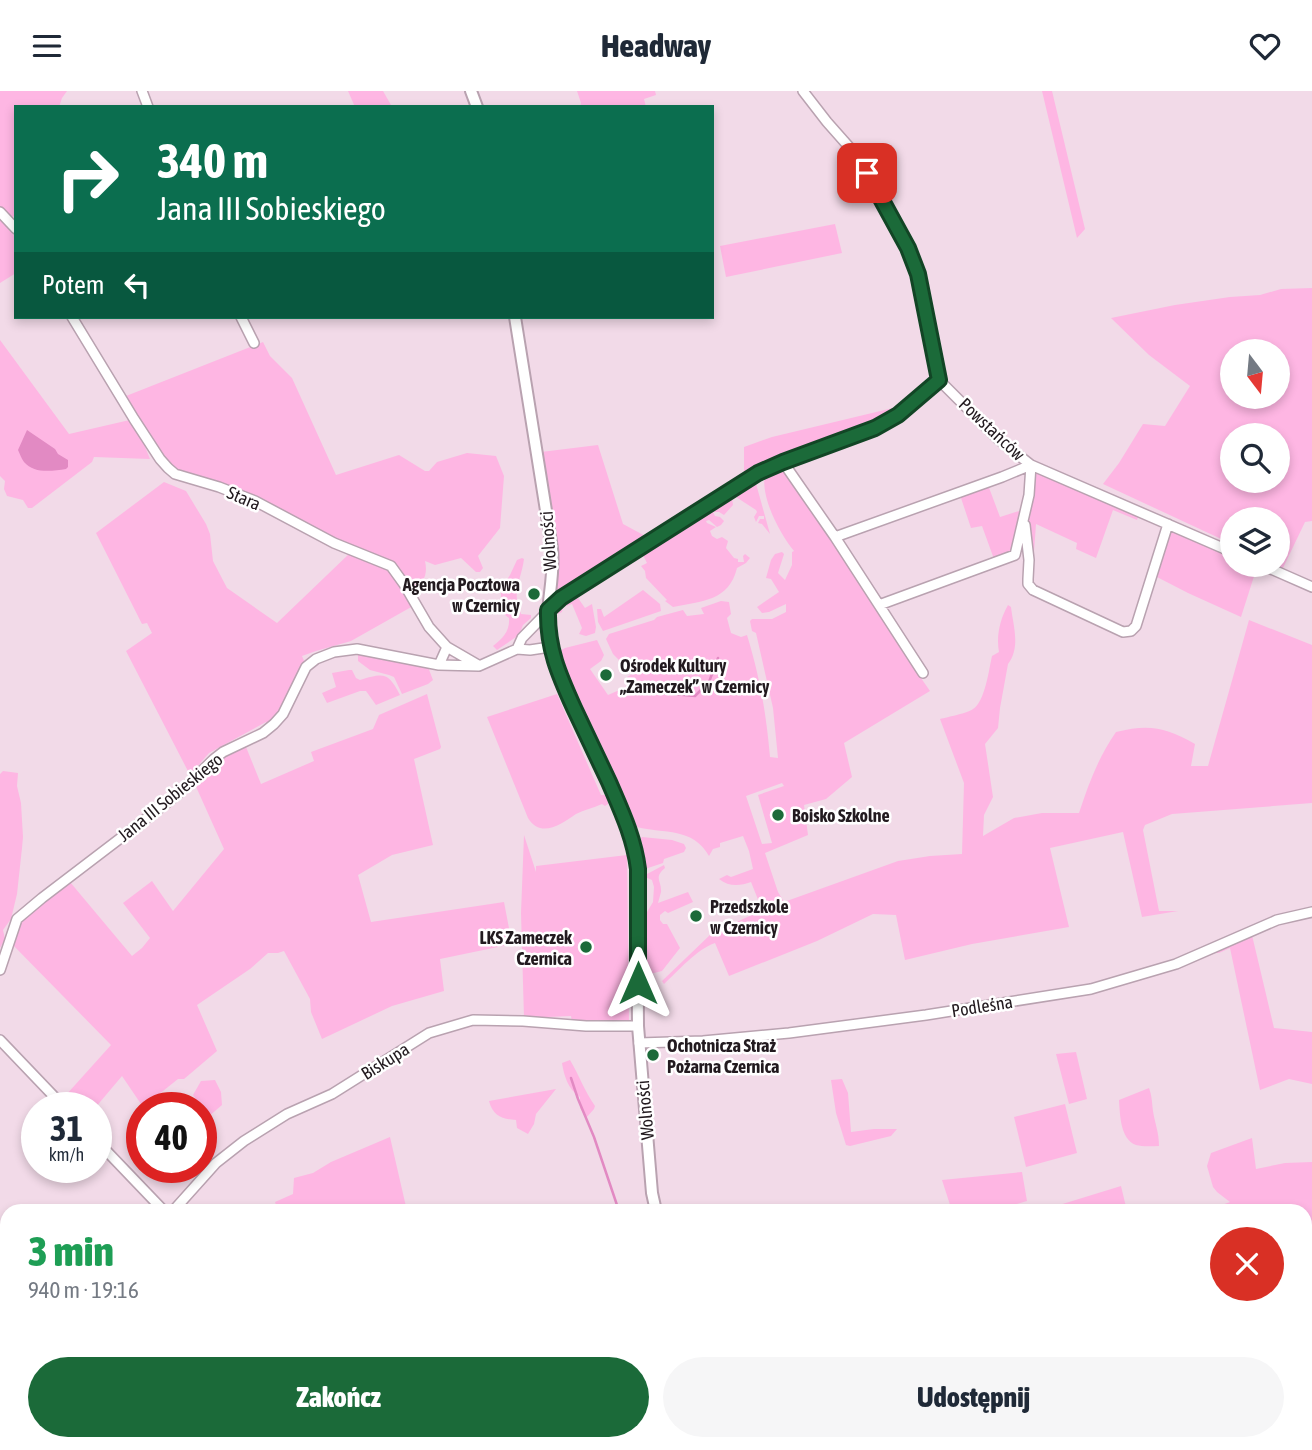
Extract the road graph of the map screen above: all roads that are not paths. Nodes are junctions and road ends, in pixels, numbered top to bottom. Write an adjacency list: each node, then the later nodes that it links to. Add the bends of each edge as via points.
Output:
1 (803, 91): 8 (street, via 858,157 908,248 922,288)
2 (0, 212): 3 (street)
3 (14, 227)
4 (73, 319): 21 (street, Stara, via 158,456 175,474 255,501 334,543 391,566)
5 (242, 319): 7 (street)
6 (515, 319): 20 (street, Wolności, via 552,548)
7 (254, 343)
8 (939, 380): 9 (street, Jana III Sobieskiego, via 875,428); 10 (street, Powstańców)
9 (783, 462): 13 (street); 20 (street, Jana III Sobieskiego, via 758,473)
10 (1031, 465): 11 (street); 12 (street, Powstańców); 13 (street)
11 (1024, 515): 15 (street); 16 (street)
12 (1168, 524): 14 (street, Powstańców); 16 (street, via 1131,631 1123,632 1033,590 1028,584)
13 (835, 537): 19 (street)
14 (1220, 547)
15 (1015, 555): 16 (street); 19 (street)
16 (1029, 560)
17 (1289, 577): 18 (street)
18 (1312, 587)
19 (880, 605): 26 (street)
20 (548, 610): 22 (street, Wolności); 23 (street, Jana III Sobieskiego)
21 (447, 647): 24 (street); 25 (street, Stara)
22 (550, 647): 23 (street); 29 (street, Wolności, via 636,851)
23 (517, 649): 25 (street, Jana III Sobieskiego)
24 (439, 665): 25 (street, Jana III Sobieskiego); 28 (street, Jana III Sobieskiego, via 357,649 316,659 306,667 274,725 223,752 177,796 17,919)
25 (479, 666)
26 (923, 673)
27 (1312, 912): 31 (street, Podleśna, via 1277,920 1176,964 1091,989 786,1034)
28 (0, 969)
29 (638, 1026): 31 (street, Wolności); 35 (street, Biskupa, via 473,1020 429,1034 244,1141 216,1163)
30 (0, 1040): 32 (street)
31 (639, 1043): 36 (street, Wolności)
32 (50, 1092)
33 (112, 1157): 34 (street)
34 (157, 1204)
35 (179, 1204)
36 (654, 1204)

